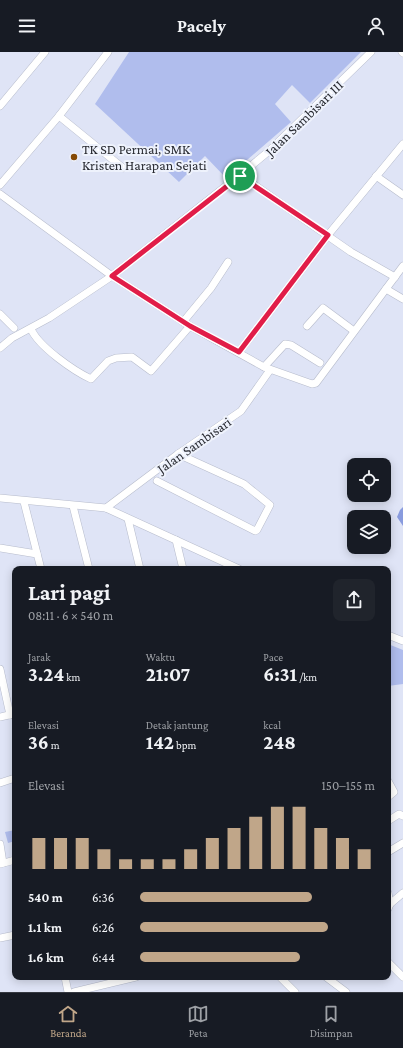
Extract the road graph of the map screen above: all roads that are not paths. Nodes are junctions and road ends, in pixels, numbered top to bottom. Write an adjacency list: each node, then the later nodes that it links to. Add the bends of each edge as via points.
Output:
1 (45, 52): 4 (street)
2 (371, 52): 8 (street, Jalan Sambisari III)
3 (108, 53): 5 (street)
4 (0, 106)
5 (59, 116): 7 (street); 10 (street)
6 (403, 144): 9 (street)
7 (123, 168)
8 (240, 176): 13 (street); 16 (street, Jalan Sambisari III)
9 (376, 176): 12 (street); 13 (street)
10 (0, 185)
11 (0, 194): 16 (street)
12 (403, 194)
13 (328, 235): 17 (street, via 351,252); 28 (street)
14 (228, 262): 21 (street)
15 (403, 266): 17 (street)
16 (112, 276): 21 (street); 25 (street, Jalan Sambisari III)
17 (395, 276): 18 (street)
18 (386, 289): 19 (street); 26 (street)
19 (403, 299)
20 (0, 314): 24 (street)
21 (183, 322): 22 (street)
22 (190, 326): 25 (street, via 151,371 132,357 116,358 108,361 91,379 37,340); 28 (street)
23 (307, 326): 26 (street, via 323,308)
24 (14, 328)
25 (31, 329): 27 (street, Jalan Sambisari III, via 12,338)
26 (354, 331): 30 (street, via 314,384)
27 (0, 348)
28 (239, 352): 30 (street)
29 (320, 363): 30 (street, Jalan Sambisari, via 285,344)
30 (267, 368): 31 (street, Jalan Sambisari, via 241,411)
31 (178, 454): 32 (street, via 244,484 270,505 258,530); 36 (street, Jalan Sambisari)
32 (157, 481)
33 (0, 498): 34 (street)
34 (24, 502): 35 (street); 40 (street)
35 (73, 506): 36 (street); 42 (street)
36 (106, 508): 37 (street)
37 (128, 519): 38 (street); 43 (street)
38 (176, 540): 44 (street); 45 (street)
39 (0, 548): 40 (street)
40 (37, 554): 41 (street)
41 (40, 566)
42 (88, 566)
43 (139, 566)
44 (182, 566)
45 (224, 566)
46 (391, 635): 47 (street)
47 (403, 641)
48 (0, 669): 49 (street)
49 (12, 711)
50 (12, 714): 51 (street)
51 (0, 718)
52 (12, 779): 53 (street)
53 (0, 783)
54 (391, 786): 55 (street, via 394,792)
55 (391, 794)
56 (403, 816): 57 (street, via 399,814)
57 (391, 819)
58 (403, 843): 60 (street)
59 (0, 844): 62 (street)
60 (391, 850)
61 (12, 861): 62 (street)
62 (2, 864)
63 (403, 893): 64 (street)
64 (391, 905)
65 (12, 935): 66 (street)
66 (0, 938)
67 (391, 965): 68 (street)
68 (403, 977)
69 (66, 980): 73 (street)
70 (124, 980): 74 (street)
71 (283, 980): 75 (street)
72 (330, 980): 76 (street)
73 (68, 992)
74 (74, 992)
75 (295, 992)
76 (346, 992)

